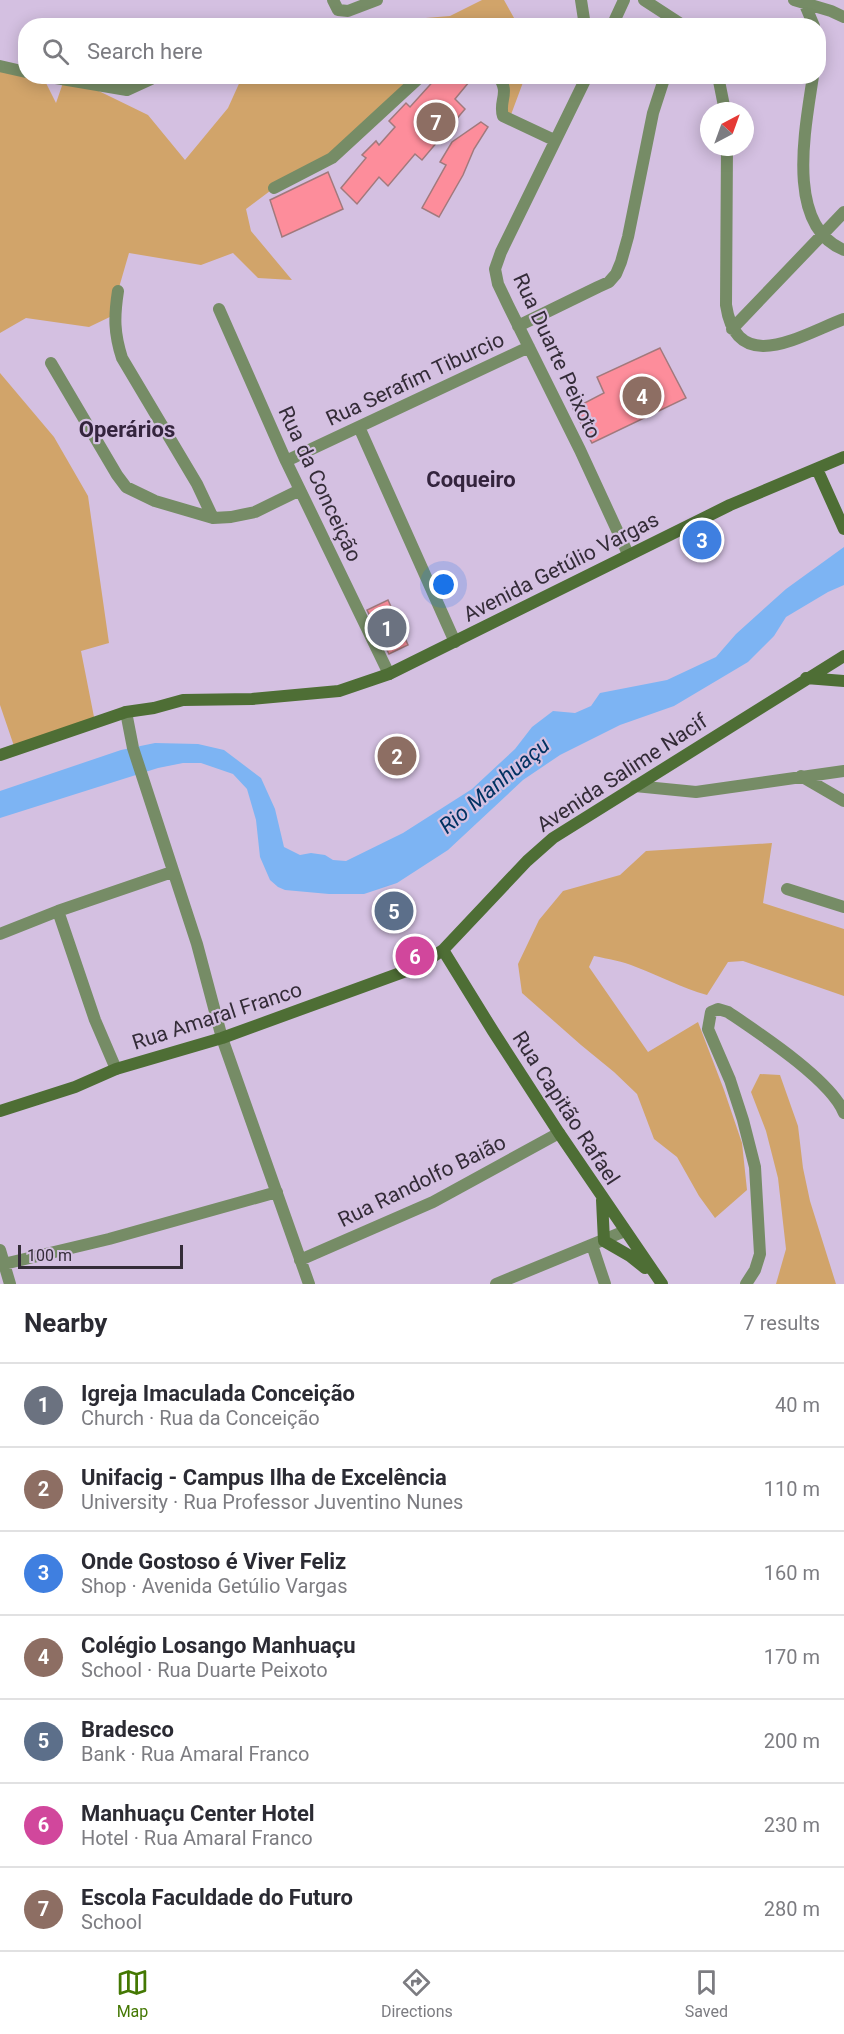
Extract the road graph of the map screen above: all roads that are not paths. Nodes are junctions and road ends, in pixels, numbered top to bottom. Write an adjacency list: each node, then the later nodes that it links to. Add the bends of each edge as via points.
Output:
1 (333, 0): 2 (street, via 338,10 348,11)
2 (377, 0)
3 (581, 0): 8 (street)
4 (624, 0): 9 (street)
5 (644, 0): 10 (street)
6 (801, 1): 7 (street); 11 (street)
7 (844, 17)
8 (584, 18)
9 (616, 18)
10 (673, 18)
11 (810, 18)
12 (0, 66): 13 (street)
13 (18, 70)
14 (91, 84): 15 (street, via 127,90)
15 (140, 84)
16 (412, 84): 25 (street, via 332,158)
17 (503, 84): 23 (street, via 503,116)
18 (583, 84): 23 (street, Rua Duarte Peixoto)
19 (662, 84): 32 (street, via 616,274 609,282)
20 (720, 84): 22 (street)
21 (812, 84): 27 (street, via 803,156 805,194)
22 (723, 102)
23 (554, 140): 32 (street, Rua Duarte Peixoto, via 495,269)
24 (727, 156): 33 (street, via 726,305)
25 (274, 188)
26 (844, 212): 27 (street)
27 (823, 235): 28 (street); 33 (street)
28 (844, 250)
29 (118, 291): 41 (street, via 115,337 122,358)
30 (219, 309): 38 (street, Rua da Conceição)
31 (844, 319): 33 (street, via 782,345 761,347)
32 (518, 326): 34 (street, Rua Duarte Peixoto)
33 (732, 329)
34 (529, 347): 36 (street, Rua Serafim Tiburcio); 43 (street, Rua Duarte Peixoto)
35 (51, 363): 41 (street, via 126,487 155,501)
36 (359, 427): 38 (street, Rua Serafim Tiburcio); 44 (street)
37 (844, 457): 39 (street, Avenida Getúlio Vargas)
38 (286, 461): 40 (street, Rua da Conceição)
39 (817, 469): 42 (street); 43 (street, Avenida Getúlio Vargas)
40 (300, 490): 41 (street, via 255,512); 46 (street, Rua da Conceição)
41 (213, 518)
42 (844, 529)
43 (628, 554): 44 (street, Avenida Getúlio Vargas)
44 (455, 642): 46 (street, Avenida Getúlio Vargas)
45 (844, 656): 47 (street, Avenida Salime Nacif)
46 (389, 674): 49 (street, Avenida Getúlio Vargas, via 339,691 183,700)
47 (806, 678): 48 (street); 53 (street, Avenida Salime Nacif)
48 (844, 681)
49 (126, 712): 50 (street, Avenida Getúlio Vargas); 55 (street, via 131,741)
50 (0, 755)
51 (844, 771): 52 (street)
52 (801, 776): 53 (street, via 696,792); 54 (street)
53 (635, 786): 60 (street, Avenida Salime Nacif, via 553,838)
54 (844, 801)
55 (172, 872): 58 (street); 61 (street, via 197,944)
56 (787, 889): 57 (street)
57 (844, 907)
58 (58, 911): 59 (street); 62 (street)
59 (0, 934)
60 (443, 950): 61 (street, Rua Amaral Franco, via 399,975); 65 (street, Rua Capitão Rafael)
61 (222, 1038): 62 (street, Rua Amaral Franco); 66 (street)
62 (116, 1069): 63 (street, Rua Amaral Franco)
63 (0, 1111)
64 (844, 1113): 78 (street, via 840,1102 802,1065 728,1012 711,1012 708,1029 730,1080 755,1167 760,1254)
65 (559, 1133): 67 (street, Rua Capitão Rafael); 71 (street, Rua Randolfo Baião, via 433,1202)
66 (277, 1192): 71 (street); 72 (street)
67 (602, 1198): 68 (street, Rua Capitão Rafael); 69 (street)
68 (625, 1231): 69 (street); 73 (street, Rua Capitão Rafael)
69 (598, 1243): 73 (street, via 630,1256); 76 (street); 77 (street)
70 (0, 1251): 72 (street)
71 (300, 1260): 75 (street)
72 (2, 1265): 74 (street)
73 (659, 1280)
74 (10, 1284)
75 (309, 1284)
76 (496, 1284)
77 (605, 1284)
78 (746, 1284)

